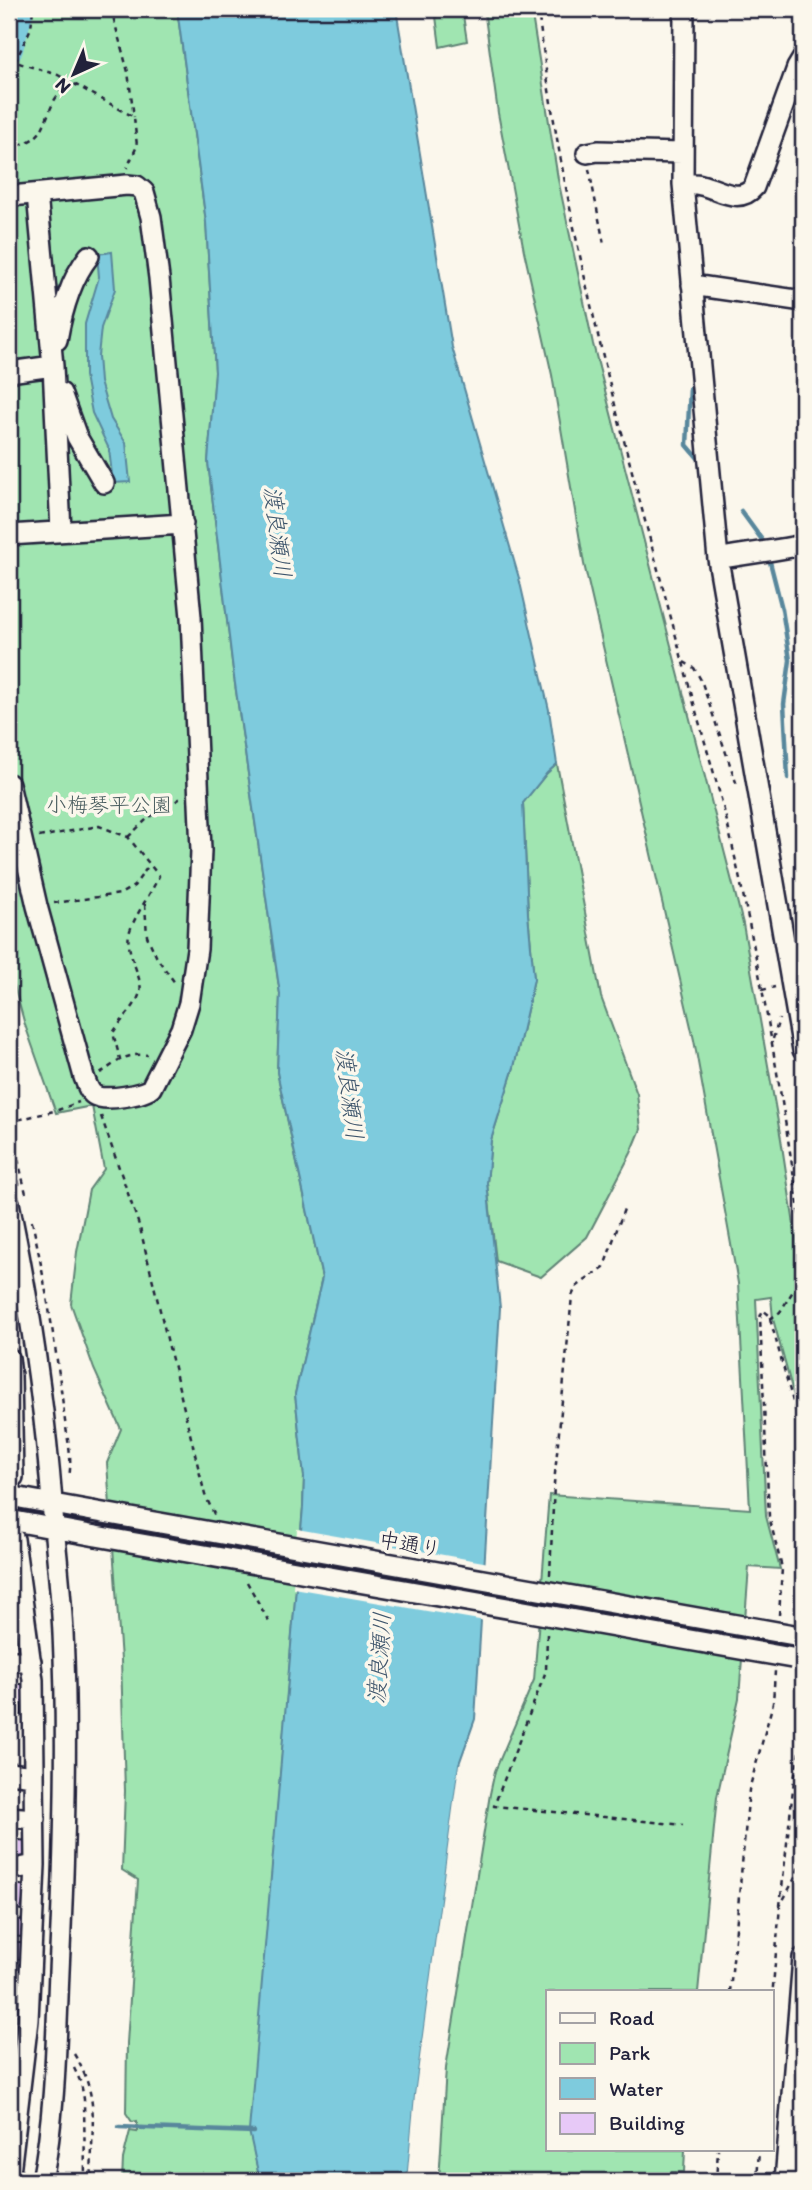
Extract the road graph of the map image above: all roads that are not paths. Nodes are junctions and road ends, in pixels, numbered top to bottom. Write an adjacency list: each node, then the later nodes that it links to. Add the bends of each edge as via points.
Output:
1 (684, 9): 3 (street)
2 (803, 58): 5 (street, via 749,194 741,197)
3 (682, 153): 4 (street, via 598,151); 5 (street)
4 (577, 155)
5 (683, 184): 9 (street)
6 (37, 194): 7 (street); 11 (street); 14 (street, via 127,185 144,192 159,278)
7 (10, 196)
8 (89, 256): 11 (street, via 64,306)
9 (692, 285): 10 (street); 18 (street)
10 (803, 301)
11 (53, 366): 12 (street); 13 (street, via 77,437); 15 (street)
12 (9, 372)
13 (104, 484)
14 (183, 524): 15 (street); 19 (street, via 199,788 197,949 181,1029 144,1094 101,1098 84,1077)
15 (61, 531): 16 (street)
16 (9, 535)
17 (803, 545): 18 (street)
18 (718, 559): 20 (street, via 775,898)
19 (9, 783)
20 (798, 990): 21 (street)
21 (803, 1050)
22 (9, 1203): 26 (street, via 34,1346)
23 (10, 1370): 24 (street)
24 (11, 1455): 25 (street)
25 (11, 1486): 26 (street, 中通り)
26 (52, 1503): 27 (street); 29 (street, 中通り, bridge)
27 (55, 1528): 28 (street); 30 (street, bridge); 41 (street, via 63,1619 66,1757 55,2063)
28 (11, 1537): 32 (street)
29 (799, 1636)
30 (790, 1659)
31 (9, 1661): 32 (street)
32 (32, 1661): 34 (street)
33 (9, 1773): 34 (street)
34 (34, 1776): 36 (street)
35 (9, 1817): 36 (street)
36 (35, 1819): 37 (street)
37 (35, 1866): 38 (street); 40 (street, via 28,2020)
38 (9, 1870)
39 (803, 1958): 42 (street)
40 (9, 2178)
41 (43, 2181)
42 (785, 2181)

